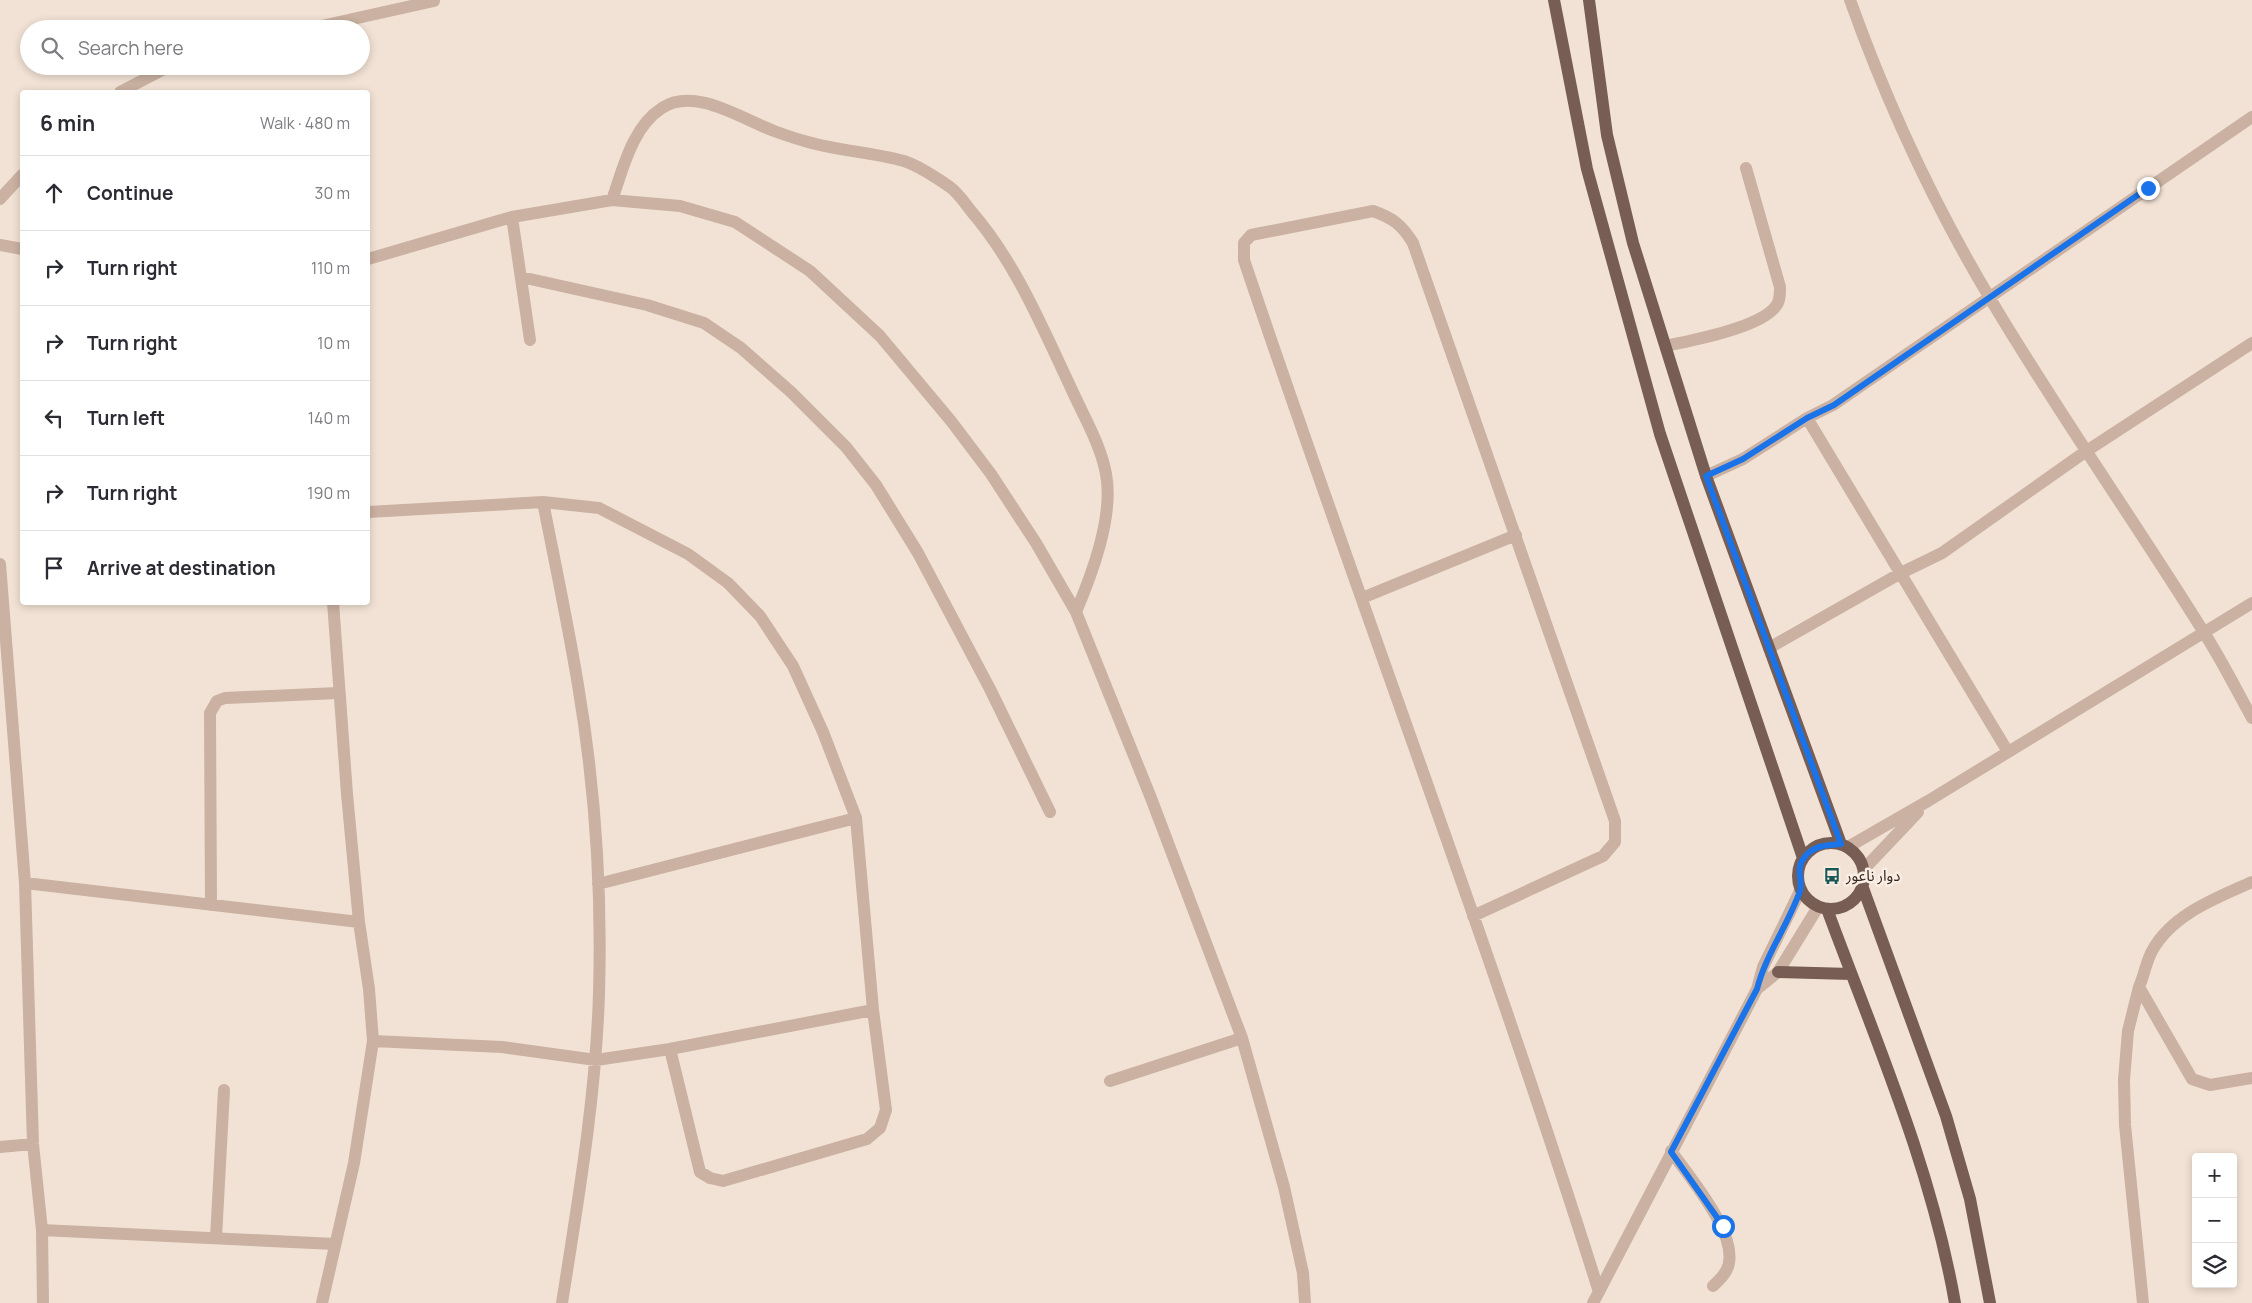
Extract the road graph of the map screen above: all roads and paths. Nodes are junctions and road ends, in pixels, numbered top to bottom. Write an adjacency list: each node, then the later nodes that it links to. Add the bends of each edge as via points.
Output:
1 (1554, 0): 44 (main road, via 1587,169 1660,434)
2 (1589, 0): 21 (main road, via 1606,135 1633,243)
3 (1850, 0): 18 (street, via 1918,162)
4 (434, 1): 5 (street)
5 (348, 20)
6 (153, 75): 7 (street)
7 (124, 90)
8 (2252, 117): 18 (street)
9 (1746, 168): 21 (street, via 1780,287 1780,298 1768,313 1746,325)
10 (20, 177): 11 (street)
11 (0, 199)
12 (612, 200): 13 (street); 33 (street, via 680,206 735,222 810,271 880,336 951,421 991,474); 33 (street, via 630,148 646,123 662,108 678,101 694,100 809,142 870,152 906,162 952,189 986,228 1013,269 1093,437 1106,474 1107,505 1102,533 1090,579)
13 (512, 217): 16 (street); 17 (street)
14 (0, 245): 15 (street)
15 (20, 249)
16 (370, 258)
17 (521, 277): 19 (street); 41 (street, via 647,305 704,323 741,348 846,447 876,485 918,553 990,688)
18 (1990, 299): 22 (street, via 1834,405); 23 (street)
19 (530, 340)
20 (2252, 343): 23 (street)
21 (1666, 346): 24 (main road)
22 (1807, 418): 24 (street, via 1743,459); 29 (street)
23 (2084, 452): 29 (street, via 1942,553); 34 (street)
24 (1706, 476): 35 (main road)
25 (543, 502): 26 (street); 42 (street, via 600,508 688,554 728,584 760,616 793,666); 48 (street, via 578,686 590,776)
26 (370, 512)
27 (1516, 535): 30 (street); 30 (street, via 1404,227 1392,218 1373,212 1251,235 1244,243 1244,260); 53 (street, via 1615,821 1616,842 1603,856)
28 (0, 564): 36 (street)
29 (1901, 573): 35 (street); 39 (street)
30 (1362, 598): 53 (street)
31 (2252, 603): 34 (street)
32 (333, 605): 37 (street)
33 (1076, 612): 60 (street, via 1152,798)
34 (2204, 632): 38 (street); 39 (street)
35 (1769, 648): 43 (main road)
36 (4, 662): 47 (street)
37 (338, 693): 51 (street, via 217,701 210,713); 54 (street)
38 (2252, 718)
39 (2008, 752): 40 (street)
40 (1928, 801): 43 (street); 45 (street)
41 (1050, 812)
42 (856, 818): 48 (street); 59 (street)
43 (1845, 846): 44 (main road, via 1820,845); 45 (main road, via 1858,856)
44 (1803, 858): 50 (main road, via 1798,873)
45 (1864, 868): 49 (main road)
46 (2252, 882): 57 (street, via 2200,906 2176,924 2152,951)
47 (25, 883): 51 (street); 67 (street)
48 (598, 884): 63 (street)
49 (1863, 888): 52 (main road, via 1855,900 1842,908); 80 (main road, via 1946,1116 1970,1199)
50 (1801, 889): 52 (main road, via 1808,900); 58 (street, via 1763,967)
51 (211, 904): 54 (street)
52 (1823, 908): 55 (street); 56 (main road)
53 (1472, 916): 74 (street)
54 (359, 922): 61 (street)
55 (1778, 972): 56 (main road); 58 (street)
56 (1851, 974): 79 (main road, via 1917,1150 1943,1237)
57 (2139, 987): 64 (street, via 2192,1078 2210,1086); 81 (street, via 2128,1031 2124,1080 2125,1125)
58 (1757, 989): 69 (street)
59 (873, 1010): 62 (street); 62 (street, via 886,1110 880,1128 867,1138 724,1181 700,1172)
60 (1242, 1038): 65 (street); 78 (street, via 1284,1187 1303,1273)
61 (373, 1041): 63 (street, via 502,1047); 72 (street, via 354,1163)
62 (670, 1049): 63 (street)
63 (596, 1060): 77 (street)
64 (2252, 1078)
65 (1110, 1081)
66 (224, 1090): 71 (street)
67 (33, 1144): 68 (street); 70 (street)
68 (0, 1147)
69 (1671, 1152): 73 (street, via 1723,1226 1729,1249 1727,1270); 74 (street)
70 (42, 1230): 71 (street); 75 (street)
71 (216, 1238): 72 (street)
72 (335, 1244): 76 (street)
73 (1713, 1286)
74 (1596, 1298)
75 (43, 1303)
76 (322, 1303)
77 (562, 1303)
78 (1305, 1303)
79 (1956, 1303)
80 (1990, 1303)
81 (2143, 1303)

